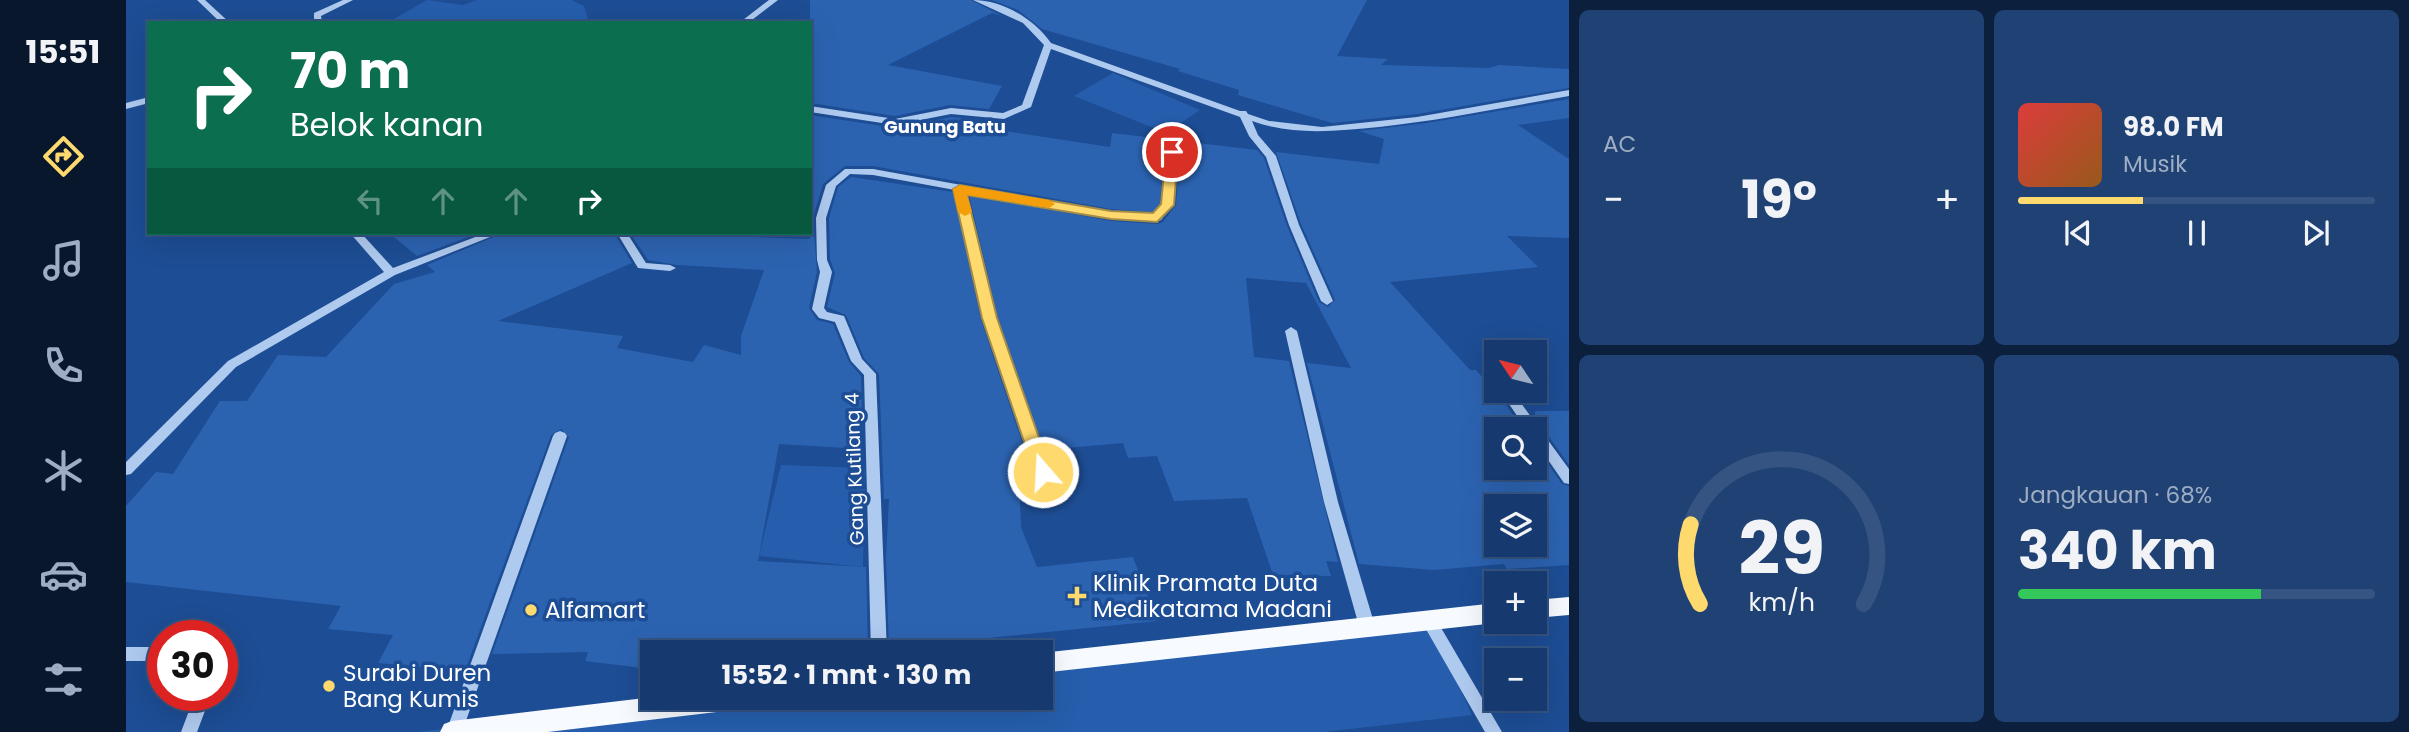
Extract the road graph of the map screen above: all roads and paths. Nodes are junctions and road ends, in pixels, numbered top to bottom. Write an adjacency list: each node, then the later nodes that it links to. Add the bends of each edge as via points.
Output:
1 (201, 0): 5 (street)
2 (349, 0): 6 (street, via 322,11)
3 (774, 0): 7 (street)
4 (977, 0): 8 (street, via 1022,17)
5 (224, 21)
6 (318, 21)
7 (746, 21)
8 (1048, 45): 12 (street, via 1026,107 1004,116 951,111 895,122); 13 (street)
9 (1569, 93): 13 (street, via 1417,120 1322,130 1282,127)
10 (147, 101): 11 (street)
11 (126, 106)
12 (812, 109)
13 (1243, 113): 21 (street, via 1271,156)
14 (1172, 152): 15 (street, via 1168,205 1157,218 1111,215)
15 (960, 189): 27 (street, via 989,318); 33 (street, Gang Kutilang 4, via 857,171 842,174 831,186 821,218 826,272 818,309 840,319 857,361 870,374)
16 (357, 235): 20 (street)
17 (490, 235): 20 (street)
18 (623, 235): 19 (street, via 642,266)
19 (670, 268)
20 (391, 273): 25 (street, via 232,364)
21 (1327, 301)
22 (1291, 331): 32 (street, via 1331,502)
23 (560, 436): 40 (street)
24 (1547, 448): 26 (street)
25 (126, 470)
26 (1569, 479)
27 (1051, 498)
28 (1569, 606): 29 (main road)
29 (1547, 608)
30 (1484, 614): 31 (main road)
31 (1428, 619): 32 (main road); 41 (street)
32 (1367, 626): 36 (main road)
33 (878, 640)
34 (126, 654): 35 (street)
35 (147, 654)
36 (1053, 662)
37 (640, 710): 40 (main road)
38 (197, 711): 39 (street)
39 (189, 732)
40 (453, 732)
41 (1494, 732)

